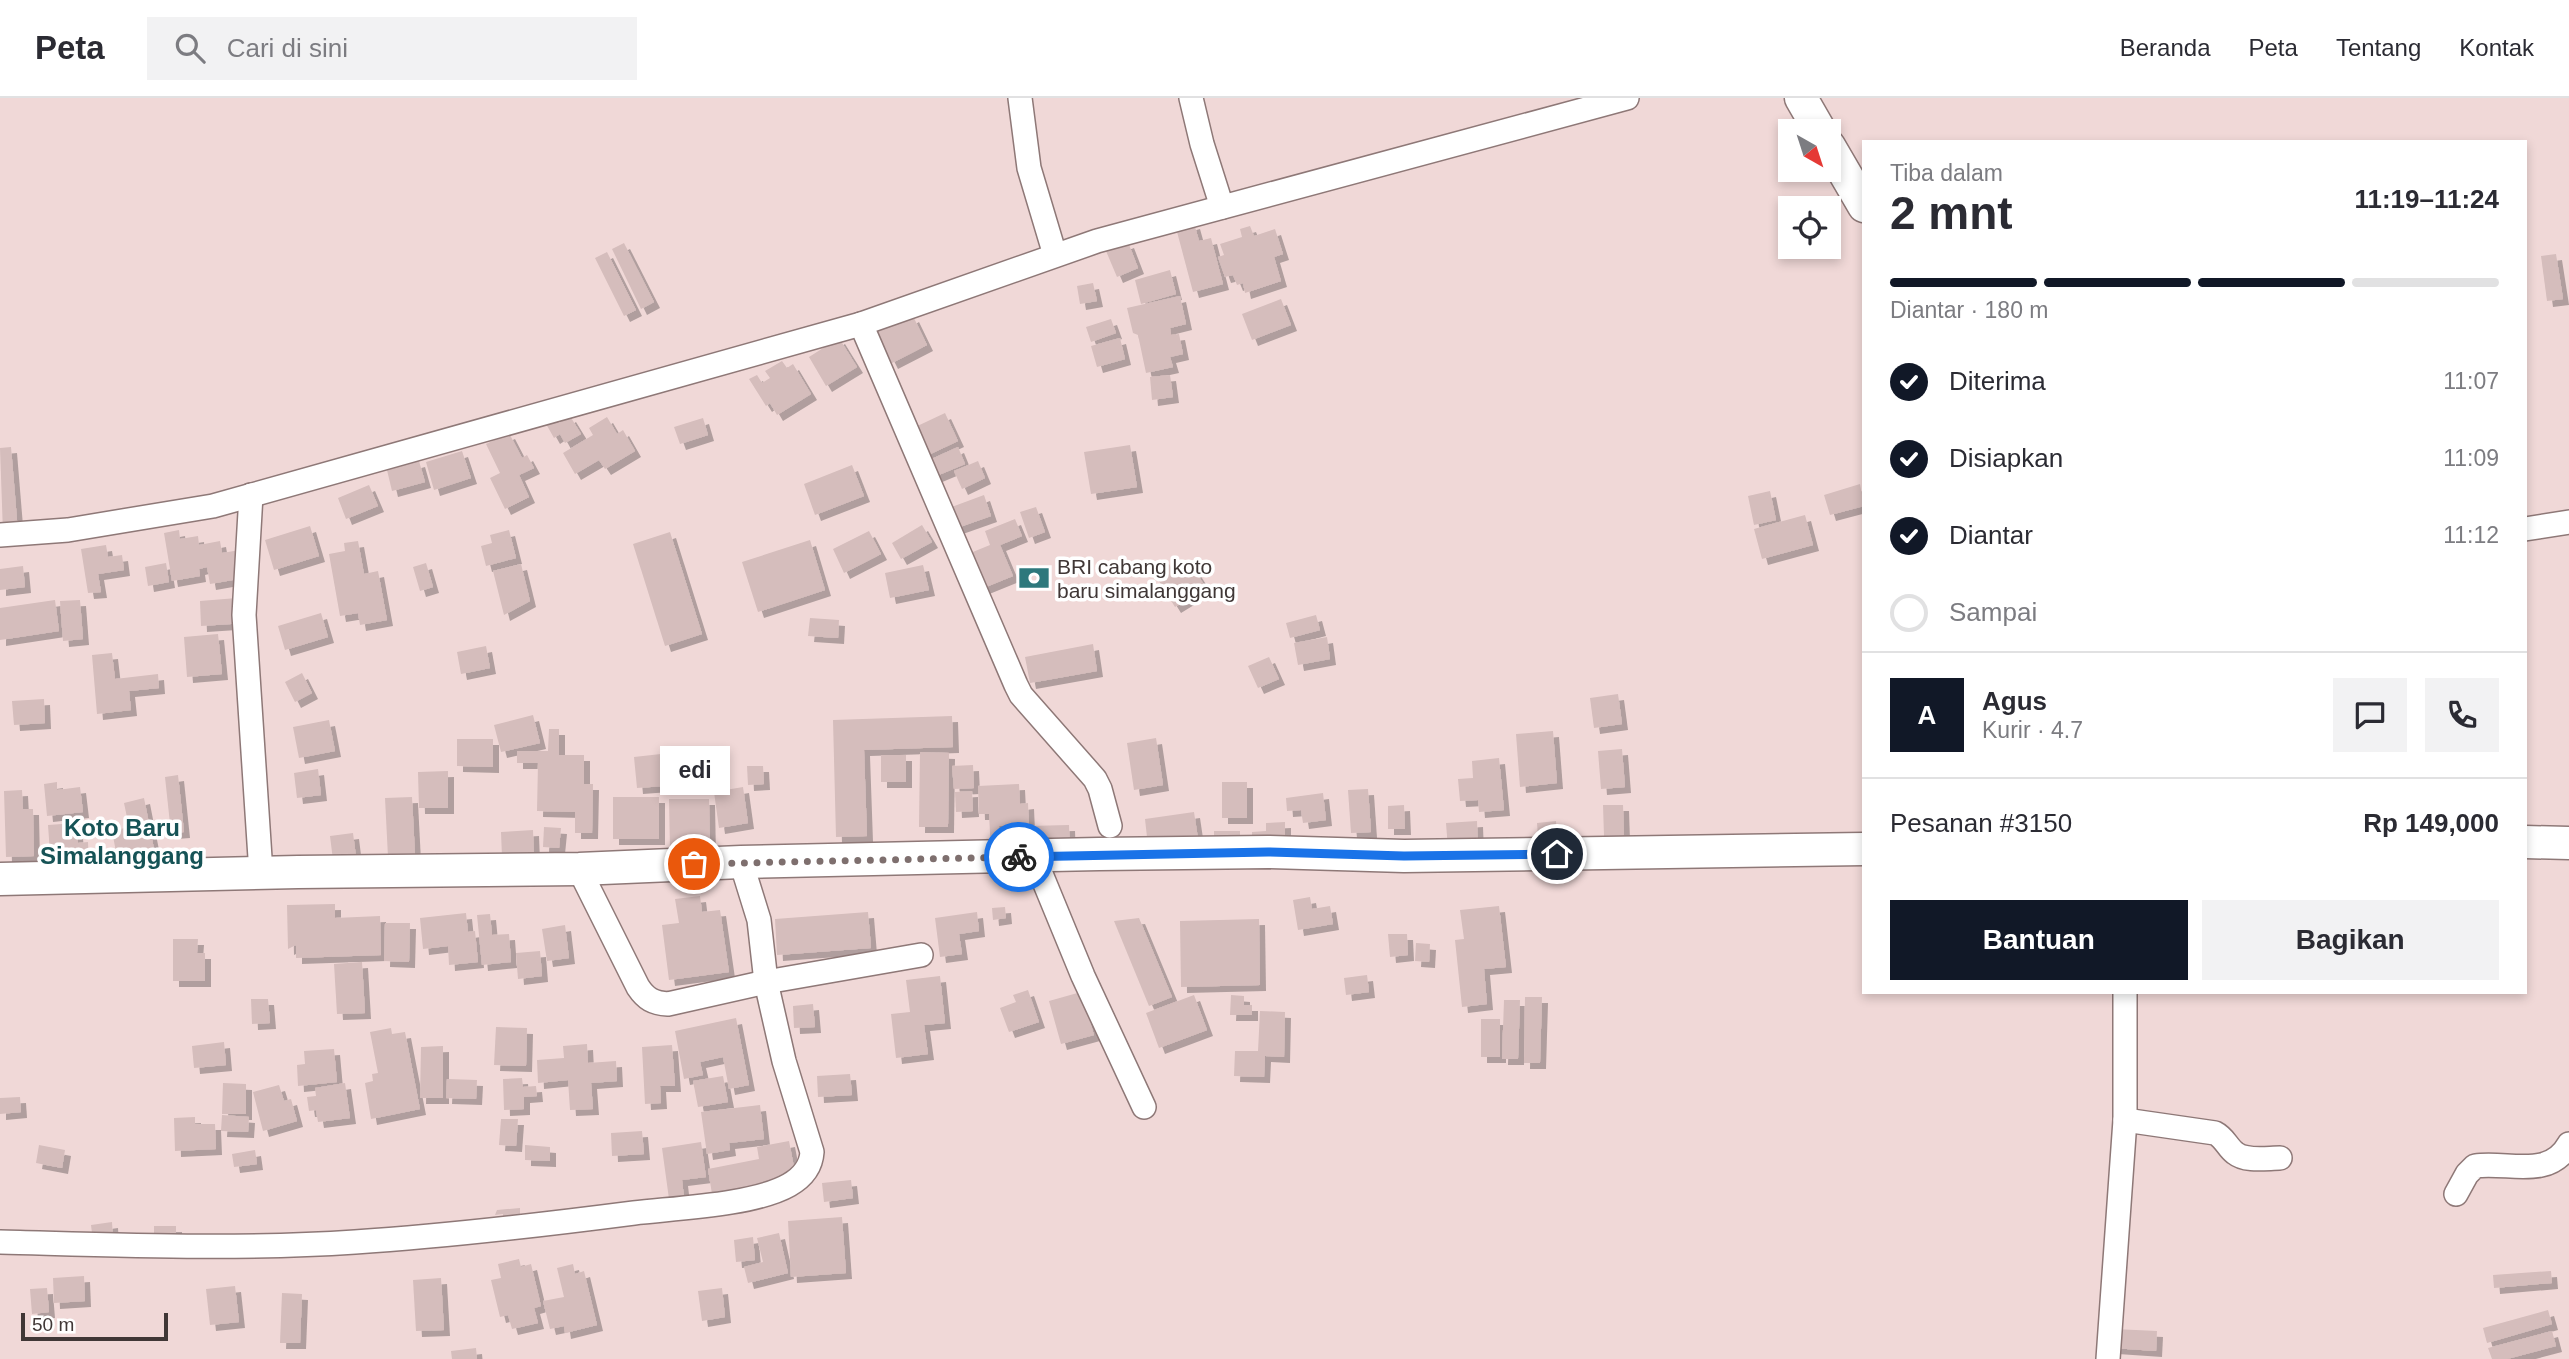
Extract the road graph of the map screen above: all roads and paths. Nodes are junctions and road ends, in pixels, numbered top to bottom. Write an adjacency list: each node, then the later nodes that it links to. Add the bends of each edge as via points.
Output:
1 (1020, 98): 9 (street, via 1029,168)
2 (1192, 98): 8 (street)
3 (1627, 98): 8 (street)
4 (1801, 98): 5 (main road)
5 (1813, 119)
6 (1841, 167): 7 (main road)
7 (1862, 203)
8 (1222, 207): 9 (street)
9 (1055, 255): 10 (street)
10 (861, 324): 11 (street); 15 (street, via 1021,695 1100,789)
11 (251, 495): 14 (street, via 213,506 68,530); 22 (street, via 244,615)
12 (2569, 522): 13 (street)
13 (2527, 530)
14 (0, 535)
15 (1106, 839): 18 (main road, via 1268,852 1404,856); 19 (main road)
16 (2527, 842): 17 (main road)
17 (2569, 843)
18 (1862, 849)
19 (1034, 857): 20 (main road); 27 (street)
20 (741, 862): 21 (main road); 25 (street, via 759,920)
21 (579, 869): 22 (main road); 25 (street, via 638,987 649,999 668,1004)
22 (261, 873): 23 (main road)
23 (0, 879)
24 (921, 955): 25 (street)
25 (766, 982): 32 (street, via 812,1152 800,1178 755,1198 354,1242 199,1247)
26 (2125, 994): 28 (street)
27 (1144, 1107)
28 (2125, 1120): 30 (street, via 2215,1133 2241,1157); 33 (street)
29 (2569, 1144): 31 (street, via 2544,1166 2476,1166)
30 (2280, 1158)
31 (2456, 1194)
32 (0, 1242)
33 (2108, 1359)

